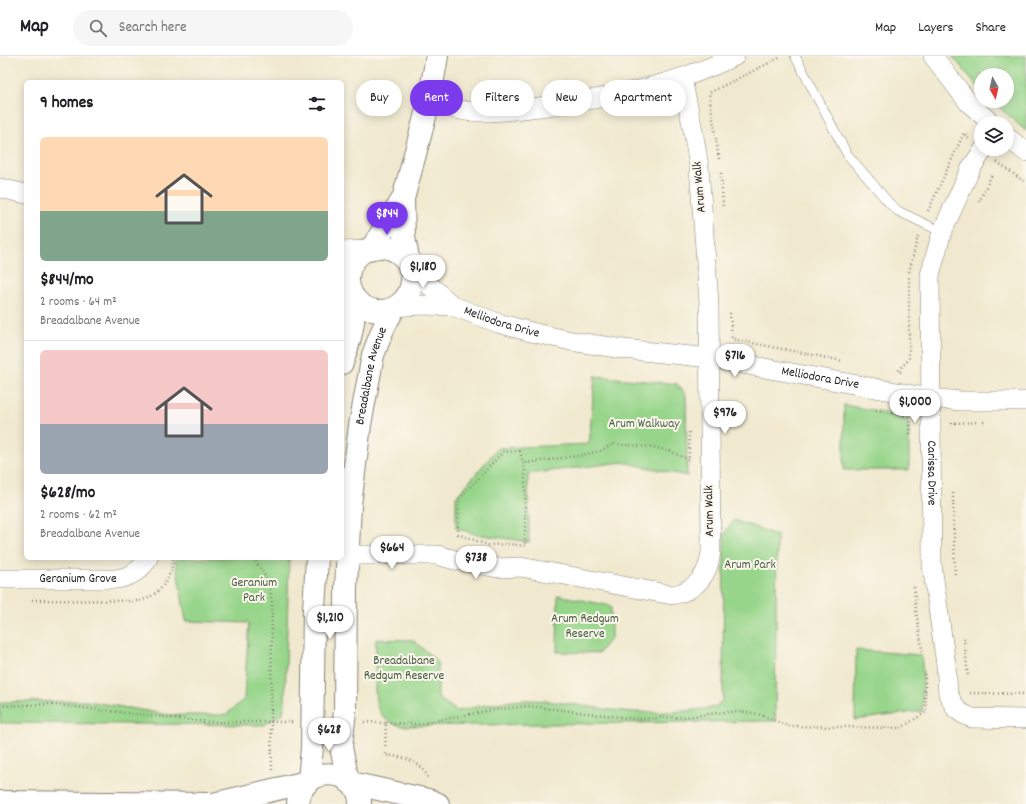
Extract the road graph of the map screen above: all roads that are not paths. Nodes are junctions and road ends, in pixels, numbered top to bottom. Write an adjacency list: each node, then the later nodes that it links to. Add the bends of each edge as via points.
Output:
1 (437, 56): 6 (street)
2 (735, 56): 5 (street)
3 (795, 56): 16 (lane, via 847,154 856,165 898,211)
4 (933, 56): 9 (street, via 968,102)
5 (682, 79): 7 (street, via 562,104 496,112); 24 (street, Arum Walk, via 699,167 709,303)
6 (433, 80)
7 (463, 109)
8 (425, 116): 15 (street)
9 (983, 116)
10 (1014, 143): 11 (street)
11 (1026, 152)
12 (979, 156): 16 (street, Carissa Drive, via 971,168)
13 (0, 188): 14 (street)
14 (24, 194)
15 (403, 199): 17 (street); 19 (street, via 404,237)
16 (942, 232): 25 (street, Carissa Drive, via 930,274)
17 (370, 249): 18 (street); 19 (street, via 391,249 403,257); 20 (street, via 358,257 350,270)
18 (344, 251)
19 (411, 272): 21 (street, Melliodora Drive); 22 (street, via 412,284 409,294)
20 (350, 293): 22 (street, via 362,305 372,310); 23 (street, via 354,316 352,336)
21 (453, 306): 22 (street, Melliodora Drive, via 422,305); 24 (street, Melliodora Drive, via 498,323 571,341)
22 (394, 308): 27 (street, Breadalbane Avenue, via 378,341 367,384 354,463)
23 (344, 358)
24 (710, 358): 25 (street, Melliodora Drive); 27 (street, Arum Walk, via 711,557 700,582 691,589 672,595 521,567 498,568 437,554)
25 (930, 398): 26 (street, Melliodora Drive); 31 (street, Carissa Drive, via 932,565 952,702 962,714 972,718)
26 (1026, 402)
27 (347, 555): 33 (street, Breadalbane Avenue, via 345,711 341,747)
28 (147, 560): 30 (street, Geranium Grove, via 133,574 116,580)
29 (317, 560): 32 (street, via 312,748)
30 (0, 579)
31 (1026, 719)
32 (308, 781): 33 (street, via 329,774); 35 (street); 36 (street)
33 (350, 782): 37 (street, Breadalbane Avenue, via 357,791); 38 (street)
34 (0, 802): 35 (street)
35 (213, 804)
36 (298, 804)
37 (360, 804)
38 (438, 804)

